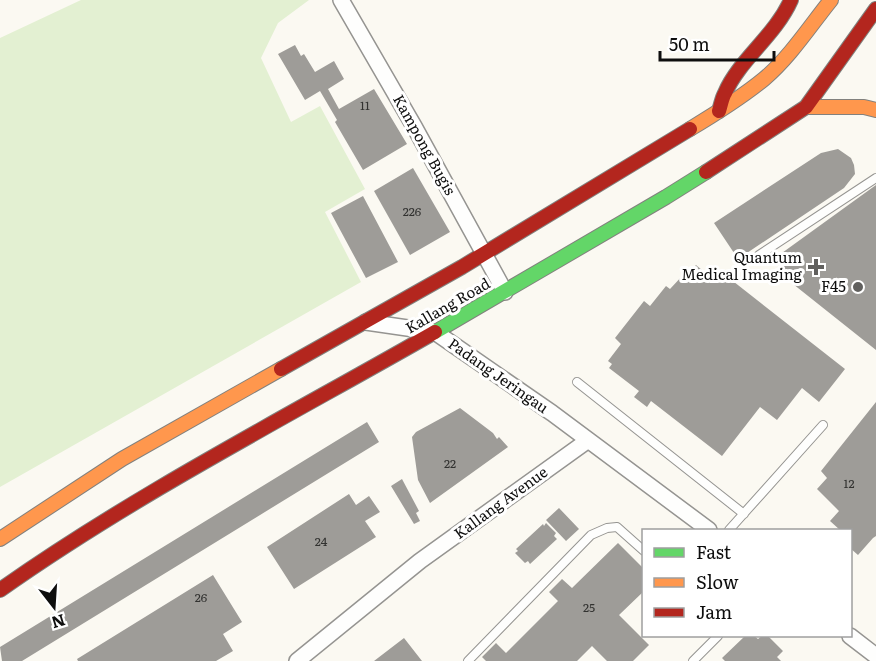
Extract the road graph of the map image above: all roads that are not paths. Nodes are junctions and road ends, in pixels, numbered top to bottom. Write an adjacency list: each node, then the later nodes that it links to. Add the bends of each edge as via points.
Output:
1 (341, 0): 10 (street, Kampong Bugis)
2 (791, 0): 8 (main road, via 765,41 738,71)
3 (831, 0): 8 (main road, Kallang Road, via 764,79)
4 (870, 12): 5 (main road); 6 (main road, Kallang Road)
5 (876, 32)
6 (806, 107): 7 (main road); 12 (main road, Kallang Road, via 666,197)
7 (876, 110)
8 (719, 111): 10 (main road, Kallang Road)
9 (876, 178): 11 (lane)
10 (484, 255): 12 (street, Kampong Bugis); 13 (main road, Kallang Road)
11 (759, 255)
12 (505, 292): 14 (main road, Kallang Road)
13 (366, 322): 14 (street, Padang Jeringau); 21 (main road, Kallang Road, via 122,459)
14 (435, 332): 17 (street, Padang Jeringau); 23 (main road, Kallang Road, via 57,550)
15 (577, 382): 18 (lane)
16 (824, 425): 18 (lane)
17 (587, 441): 19 (street); 27 (street, Kallang Avenue, via 420,561)
18 (744, 514): 20 (lane)
19 (707, 529)
20 (731, 529)
21 (0, 539)
22 (642, 549): 28 (lane, via 617,527 591,535)
23 (0, 590)
24 (717, 637): 29 (lane)
25 (851, 637): 26 (street)
26 (875, 654)
27 (297, 661)
28 (468, 661)
29 (693, 661)

